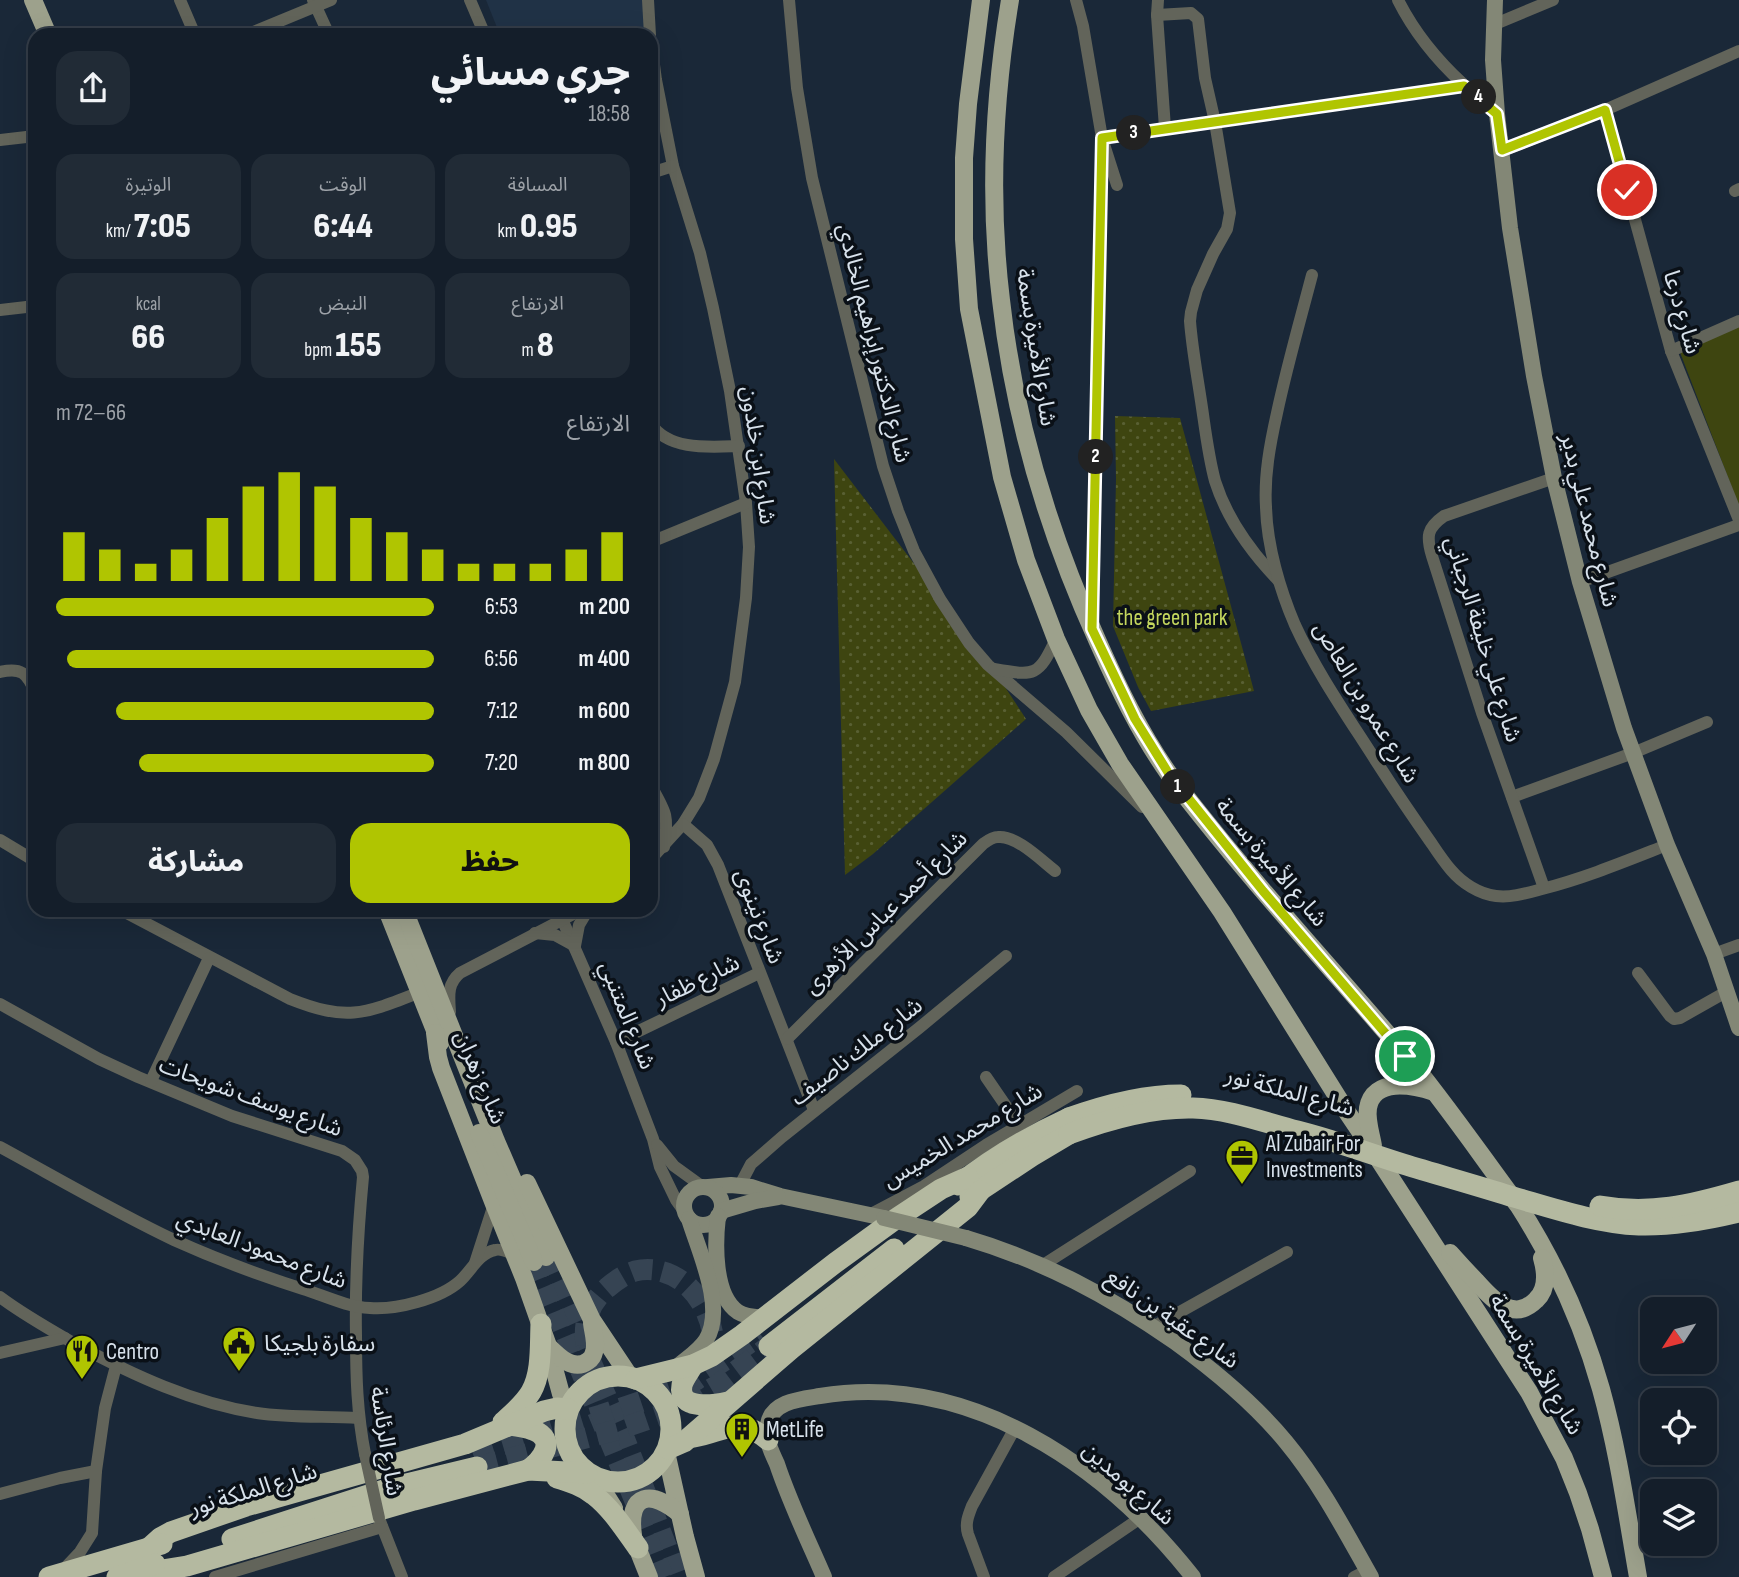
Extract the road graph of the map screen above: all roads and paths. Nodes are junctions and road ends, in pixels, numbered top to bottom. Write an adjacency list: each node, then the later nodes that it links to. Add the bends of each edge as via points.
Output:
1 (21, 0): 18 (main road)
2 (33, 0): 19 (main road)
3 (180, 0): 20 (street)
4 (331, 0): 15 (street)
5 (470, 0): 23 (street)
6 (648, 0): 24 (street)
7 (789, 0): 54 (street, شارع الدكتور إبراهيم الخالدي, via 812,178 890,489 914,551 940,599 969,643)
8 (981, 0): 53 (main road, شارع الأميرة بسمة, via 964,158 969,309 1002,477)
9 (1010, 0): 52 (main road, شارع الأميرة بسمة, via 996,131 1000,298 1034,468 1050,523)
10 (1076, 0): 33 (street)
11 (1158, 0): 16 (street)
12 (1398, 0): 26 (street, via 1419,35)
13 (1495, 0): 17 (street, شارع محمد علي بدير)
14 (1553, 0): 17 (street)
15 (315, 3): 21 (street); 22 (street)
16 (1157, 15): 30 (street, via 1191,13 1198,19); 31 (street)
17 (1493, 25): 29 (street, شارع محمد علي بدير)
18 (32, 28)
19 (45, 28)
20 (192, 28)
21 (261, 28)
22 (326, 28)
23 (482, 28)
24 (650, 28)
25 (1739, 51): 28 (street)
26 (1464, 86): 29 (street); 30 (street)
27 (658, 91): 36 (street, شارع ابن خلدون)
28 (1605, 110): 35 (street); 43 (street, شارع درعا)
29 (1497, 114): 35 (street, شارع محمد علي بدير)
30 (1215, 122): 31 (street); 50 (street, via 1229,221 1191,312 1191,330 1215,479 1250,548)
31 (1165, 128): 33 (street)
32 (28, 137): 34 (street)
33 (1102, 138): 38 (street); 52 (street)
34 (0, 140)
35 (1502, 150): 46 (street, شارع محمد علي بدير, via 1510,228)
36 (673, 166): 37 (street); 45 (street, شارع ابن خلدون, via 713,308)
37 (658, 171)
38 (1116, 185)
39 (1312, 275): 50 (street, شارع عمرو بن العاص, via 1269,453 1267,523)
40 (28, 307): 41 (street)
41 (0, 310)
42 (1739, 321): 43 (street)
43 (1671, 351): 48 (street, شارع درعا)
44 (658, 434): 45 (street, via 693,446)
45 (739, 446): 47 (street, شارع ابن خلدون)
46 (1554, 478): 51 (street, شارع محمد علي بدير); 59 (street, شارع علي خليفة الرجباني, via 1444,516 1434,524 1428,539)
47 (746, 503): 49 (street); 61 (street, شارع ابن خلدون, via 746,598 735,682 708,777)
48 (1739, 523): 51 (street)
49 (658, 539)
50 (1279, 582): 69 (street, شارع عمرو بن العاص, via 1318,669 1451,870 1484,894 1514,895)
51 (1580, 582): 58 (street, شارع محمد علي بدير)
52 (1092, 629): 95 (main road, شارع الأميرة بسمة, via 1135,719 1169,774)
53 (1056, 639): 54 (street, via 1034,672); 62 (main road, شارع الأميرة بسمة, via 1104,738)
54 (994, 669): 62 (street, شارع الدكتور إبراهيم الخالدي, via 1066,732)
55 (0, 672): 56 (street, via 12,669)
56 (28, 678)
57 (1707, 722): 58 (street)
58 (1633, 753): 59 (street); 64 (street, شارع محمد علي بدير)
59 (1512, 797): 69 (street, شارع علي خليفة الرجباني)
60 (658, 798): 65 (street, via 667,818)
61 (683, 824): 65 (street, شارع ابن خلدون); 83 (street, شارع نينوى, via 712,853)
62 (1164, 830): 101 (main road, شارع الأميرة بسمة, via 1222,912)
63 (0, 840): 67 (street)
64 (1667, 845): 69 (street, شارع عمرو بن العاص); 79 (street, شارع محمد علي بدير)
65 (663, 847): 66 (street, شارع ابن خلدون)
66 (658, 852)
67 (28, 857)
68 (1055, 871): 89 (street, شارع أحمد عباس الأزهرى, via 1012,839 996,836 989,840)
69 (1544, 888)
70 (134, 917): 81 (street)
71 (390, 917): 84 (main road, شارع زهران)
72 (406, 917): 88 (main road, شارع زهران)
73 (557, 917): 76 (street)
74 (561, 917): 78 (street, شارع المتنبي)
75 (584, 917): 78 (street)
76 (535, 933): 78 (street, via 555,935); 88 (street, via 453,979)
77 (1739, 945): 79 (street)
78 (575, 946): 90 (street, شارع المتنبي)
79 (1714, 954): 85 (street, شارع محمد علي بدير)
80 (1006, 957): 96 (street, شارع ملك ناصيف)
81 (208, 958): 84 (street, via 290,999 330,1012 367,1012); 93 (street)
82 (1638, 972): 85 (street, via 1674,1019)
83 (759, 973): 89 (street, شارع نينوى); 90 (street, شارع ظفار)
84 (420, 992): 88 (main road, شارع زهران)
85 (1726, 992): 87 (street, شارع محمد علي بدير)
86 (0, 1004): 93 (street, شارع يوسف شويحات, via 99,1059)
87 (1739, 1028)
88 (442, 1029): 91 (main road, شارع زهران); 91 (main road, شارع زهران, via 540,1260); 108 (main road, via 436,1049 441,1068)
89 (787, 1039): 96 (street, شارع نينوى)
90 (616, 1042): 99 (street, شارع المتنبي)
91 (465, 1063): 121 (main road, via 489,1101)
92 (986, 1077): 97 (street)
93 (150, 1081): 120 (street, شارع يوسف شويحات, via 232,1116 335,1148 355,1160 363,1177)
94 (1077, 1091): 97 (street, شارع محمد الخميس)
95 (1434, 1092): 101 (main road, via 1394,1085 1381,1089 1368,1109); 114 (main road, شارع الأميرة بسمة)
96 (814, 1111): 104 (street, شارع ملك ناصيف, via 760,1155)
97 (1019, 1125): 113 (street, شارع محمد الخميس)
98 (1069, 1126): 103 (highway, شارع الملكة نور, via 1032,1156); 106 (highway, شارع الملكة نور, bridge, via 1105,1106 1149,1097 1212,1097 1266,1107 1414,1156 1607,1207 1687,1206); 109 (highway, شارع الملكة نور, bridge, via 1194,1108 1257,1119 1602,1220 1665,1225)
99 (653, 1139): 105 (street, شارع المتنبي, via 674,1166); 112 (street, شارع المتنبي, via 669,1188)
100 (0, 1147): 120 (street, شارع محمود العابدي, via 175,1240 262,1276)
101 (1374, 1152): 110 (main road, شارع الأميرة بسمة)
102 (1190, 1171): 118 (street)
103 (974, 1184): 124 (highway, شارع الملكة نور, via 898,1246); 124 (highway, via 941,1189 897,1217 844,1256); 131 (highway, via 968,1208)
104 (740, 1185): 105 (street, شارع عقبة بن نافع); 107 (street, شارع عقبة بن نافع)
105 (706, 1187): 111 (street, via 719,1196); 112 (street, via 689,1193 684,1203)
106 (1739, 1191)
107 (780, 1196): 111 (street, شارع عقبة بن نافع); 113 (street, شارع عقبة بن نافع)
108 (494, 1204): 116 (main road); 117 (street, شارع محمود العابدي)
109 (1739, 1212)
110 (1415, 1213): 114 (main road, via 1494,1300 1511,1309 1531,1304 1542,1292 1544,1267); 161 (main road, شارع الأميرة بسمة, via 1529,1392 1564,1458)
111 (720, 1214): 112 (street, via 704,1224); 124 (street, via 716,1253 726,1299)
112 (687, 1216): 129 (street, شارع المتنبي, via 714,1313 707,1339)
113 (876, 1216): 118 (street, شارع عقبة بن نافع, bridge, via 966,1238)
114 (1533, 1228): 162 (main road, شارع الأميرة بسمة, via 1591,1356)
115 (1287, 1252): 123 (street)
116 (515, 1255): 117 (street, شارع محمود العابدي, via 496,1249); 122 (main road)
117 (475, 1263): 120 (street, شارع محمود العابدي, via 452,1288 426,1299 383,1309)
118 (1043, 1265): 123 (street, شارع عقبة بن نافع)
119 (0, 1297): 125 (street)
120 (356, 1307): 133 (street, شارع الرئاسة)
121 (592, 1320): 126 (main road, via 594,1352 586,1363 570,1364); 130 (main road)
122 (541, 1324): 126 (main road); 135 (highway, via 533,1388)
123 (1153, 1327): 151 (street, شارع عقبة بن نافع, via 1232,1387 1286,1442 1339,1520)
124 (765, 1333): 129 (highway)
125 (65, 1338): 127 (street); 128 (street)
126 (548, 1346): 132 (main road)
127 (0, 1353)
128 (117, 1366): 133 (street, via 187,1395 242,1410); 140 (street, via 105,1408)
129 (684, 1367): 130 (highway); 131 (highway, via 682,1393 689,1401 699,1406)
130 (633, 1378): 132 (highway, via 595,1380); 138 (highway, via 663,1400 671,1432)
131 (728, 1402): 136 (highway)
132 (568, 1408): 135 (highway, via 544,1411); 142 (highway, via 564,1423 569,1451)
133 (358, 1418): 147 (street, شارع الرئاسة, bridge)
134 (1015, 1428): 137 (street, شارع بومدين, via 936,1400 862,1391 781,1406 771,1416); 146 (street, شارع بومدين, via 1079,1465); 158 (street, via 972,1506 966,1527)
135 (502, 1429): 141 (highway, via 534,1430 544,1440 545,1453); 150 (highway, via 171,1532 160,1538)
136 (688, 1438): 137 (highway, via 741,1426); 138 (highway)
137 (768, 1440): 157 (street)
138 (667, 1450): 142 (highway, via 657,1466 628,1482); 145 (main road)
139 (475, 1460): 150 (highway, شارع الملكة نور, via 420,1467)
140 (96, 1471): 144 (street); 149 (street)
141 (528, 1471): 142 (highway); 143 (highway)
142 (591, 1475): 148 (main road)
143 (506, 1476): 148 (highway, via 557,1478 575,1484 593,1494); 150 (highway, via 187,1566 162,1570)
144 (0, 1494)
145 (680, 1514): 148 (main road, via 663,1501 641,1501 631,1515); 156 (main road)
146 (1139, 1519): 159 (street); 160 (street, شارع بومدين)
147 (381, 1523): 153 (street); 154 (street, شارع الرئاسة)
148 (635, 1542): 155 (main road)
149 (106, 1552): 150 (highway, شارع الملكة نور); 152 (highway, شارع الملكة نور); 152 (street, via 75,1559)
150 (147, 1558)
151 (1364, 1575)
152 (52, 1576)
153 (215, 1577)
154 (402, 1577)
155 (649, 1577)
156 (696, 1577)
157 (824, 1577)
158 (984, 1577)
159 (1054, 1577)
160 (1193, 1577)
161 (1603, 1577)
162 (1638, 1577)

